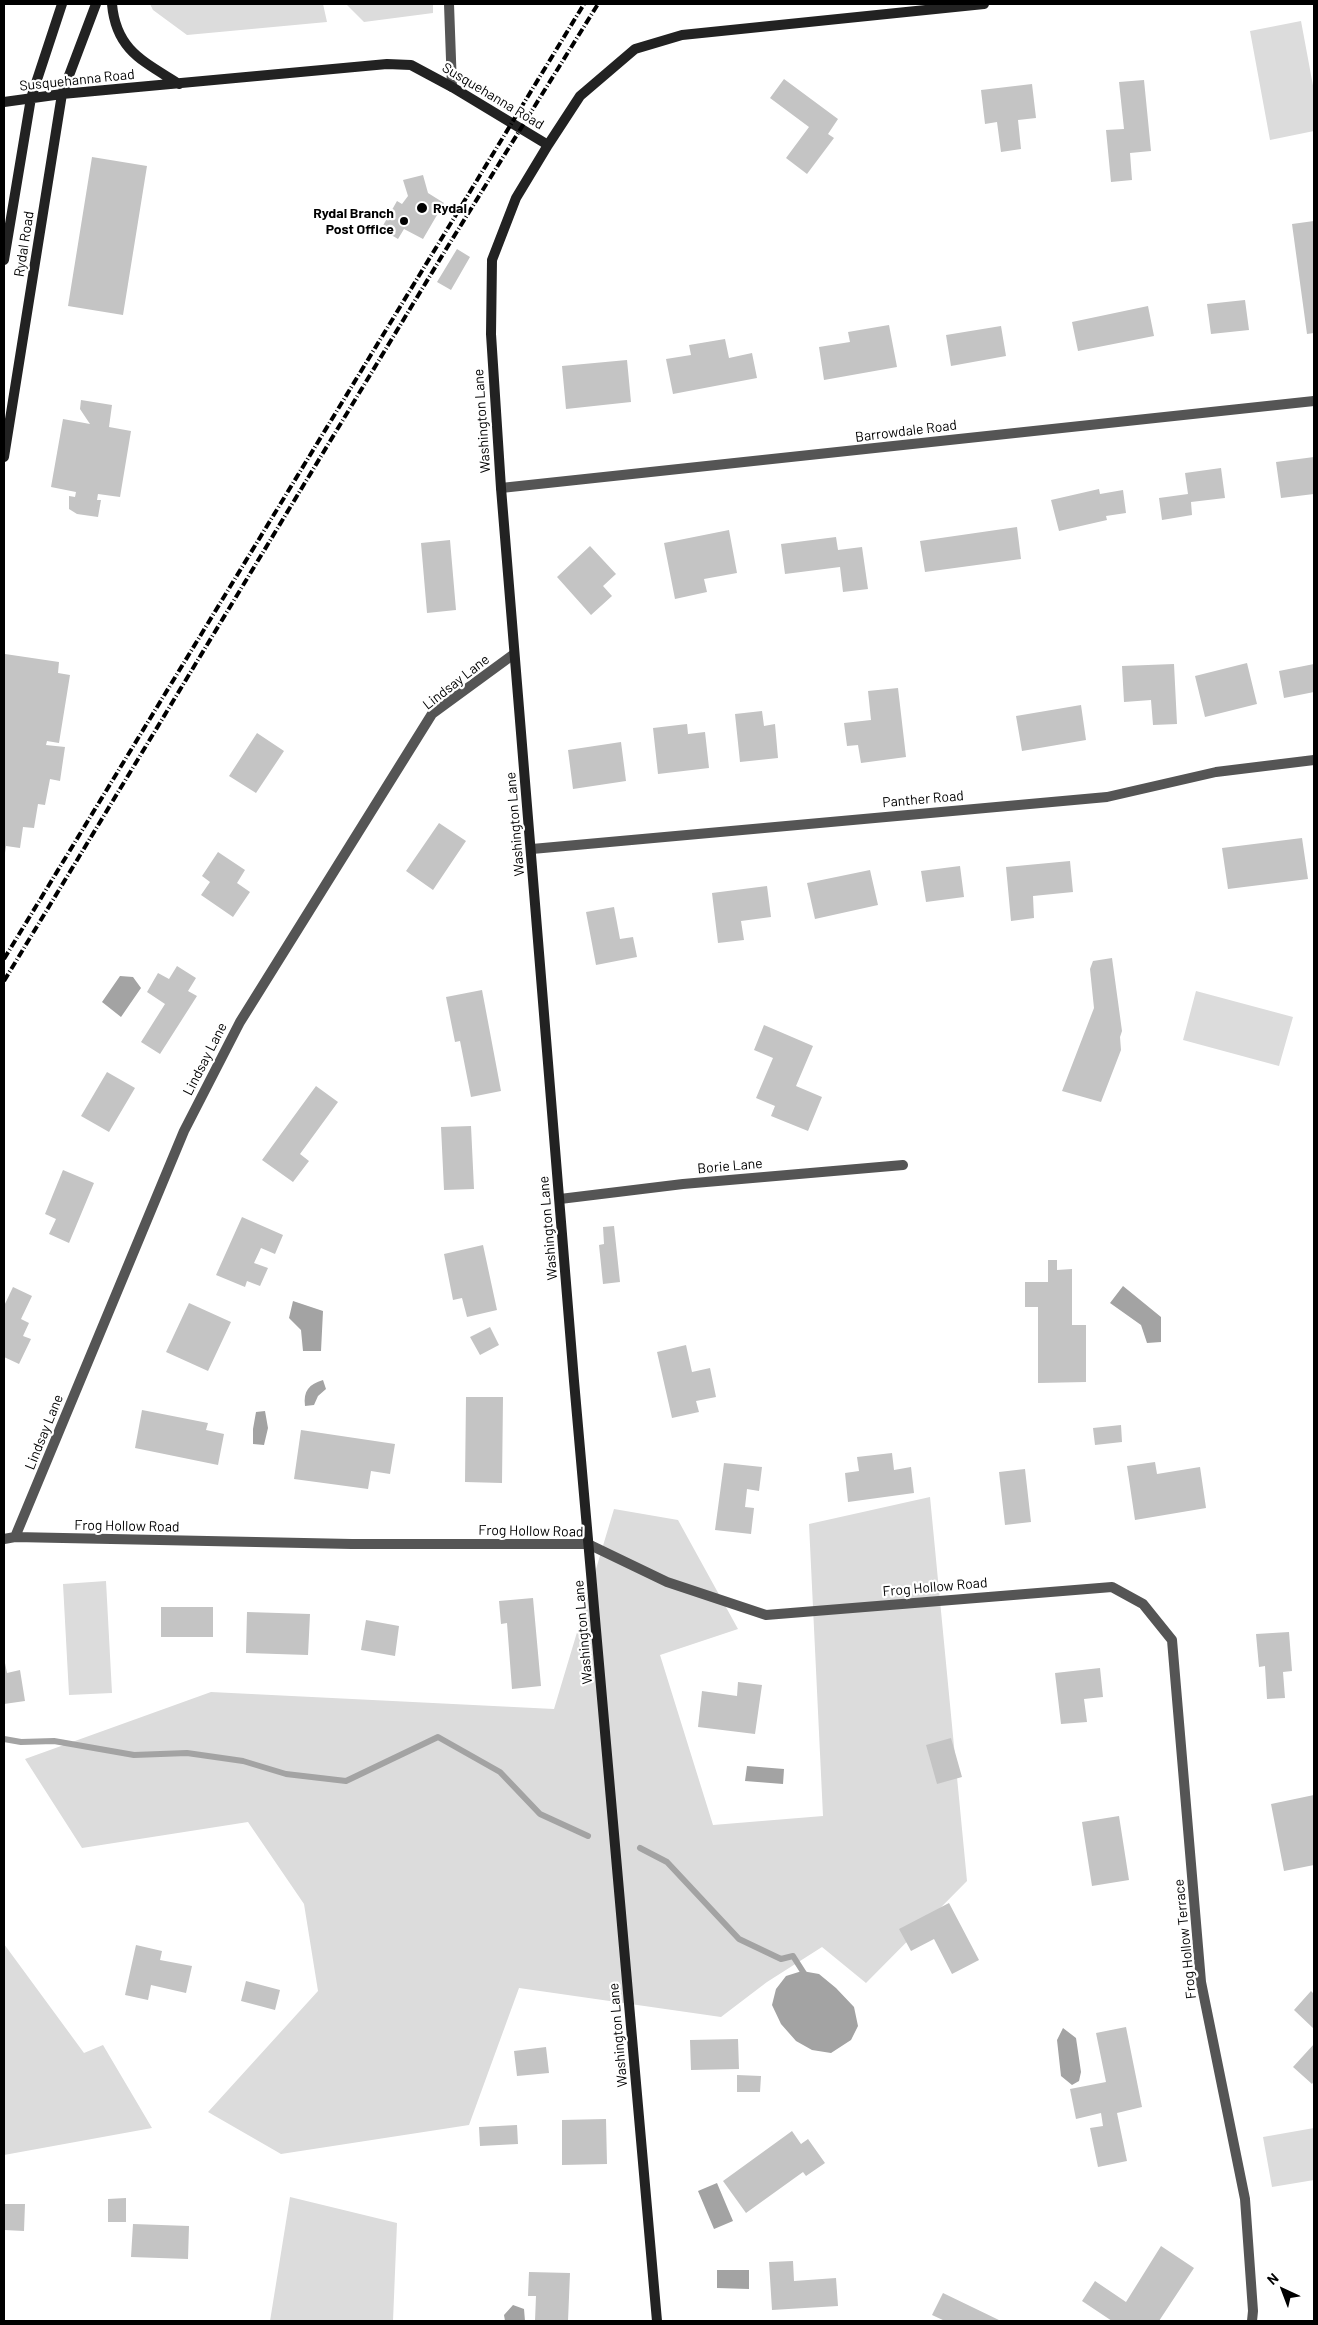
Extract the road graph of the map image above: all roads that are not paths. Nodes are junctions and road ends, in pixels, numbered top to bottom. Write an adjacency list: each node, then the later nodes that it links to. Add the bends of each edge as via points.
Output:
1 (62, 4): 9 (main road)
2 (96, 4): 8 (main road, Rydal Road)
3 (112, 4): 6 (main road, via 113,19 121,40 136,57)
4 (449, 4): 7 (street)
5 (984, 4): 11 (main road, Susquehanna Road, via 682,35 635,49 580,96)
6 (179, 84): 7 (main road, Susquehanna Road, via 387,64 411,65); 8 (main road, Susquehanna Road)
7 (452, 87): 11 (main road, Susquehanna Road)
8 (62, 94): 9 (main road, Susquehanna Road); 14 (main road, Rydal Road)
9 (31, 98): 10 (main road, Susquehanna Road); 12 (main road)
10 (4, 102)
11 (548, 145): 15 (main road, Washington Lane, via 516,198 492,260 491,334)
12 (4, 260)
13 (1314, 401): 15 (street, Barrowdale Road)
14 (4, 457)
15 (501, 488): 16 (main road, Washington Lane)
16 (514, 654): 18 (main road, Washington Lane); 21 (street, Lindsay Lane, via 432,714 240,1022 184,1131)
17 (1314, 760): 18 (street, Panther Road, via 1216,772 1107,797)
18 (532, 849): 20 (main road, Washington Lane)
19 (903, 1165): 20 (street, Borie Lane, via 684,1184)
20 (560, 1199): 23 (main road, Washington Lane)
21 (15, 1537): 22 (street, Frog Hollow Road); 23 (street, Frog Hollow Road, via 352,1544)
22 (4, 1539)
23 (588, 1544): 24 (street, Frog Hollow Road, via 667,1582 766,1615 1112,1587 1143,1604); 25 (main road, Washington Lane)
24 (1172, 1640): 26 (street, Frog Hollow Terrace, via 1202,1982 1245,2199)
25 (657, 2321)
26 (1252, 2321)

